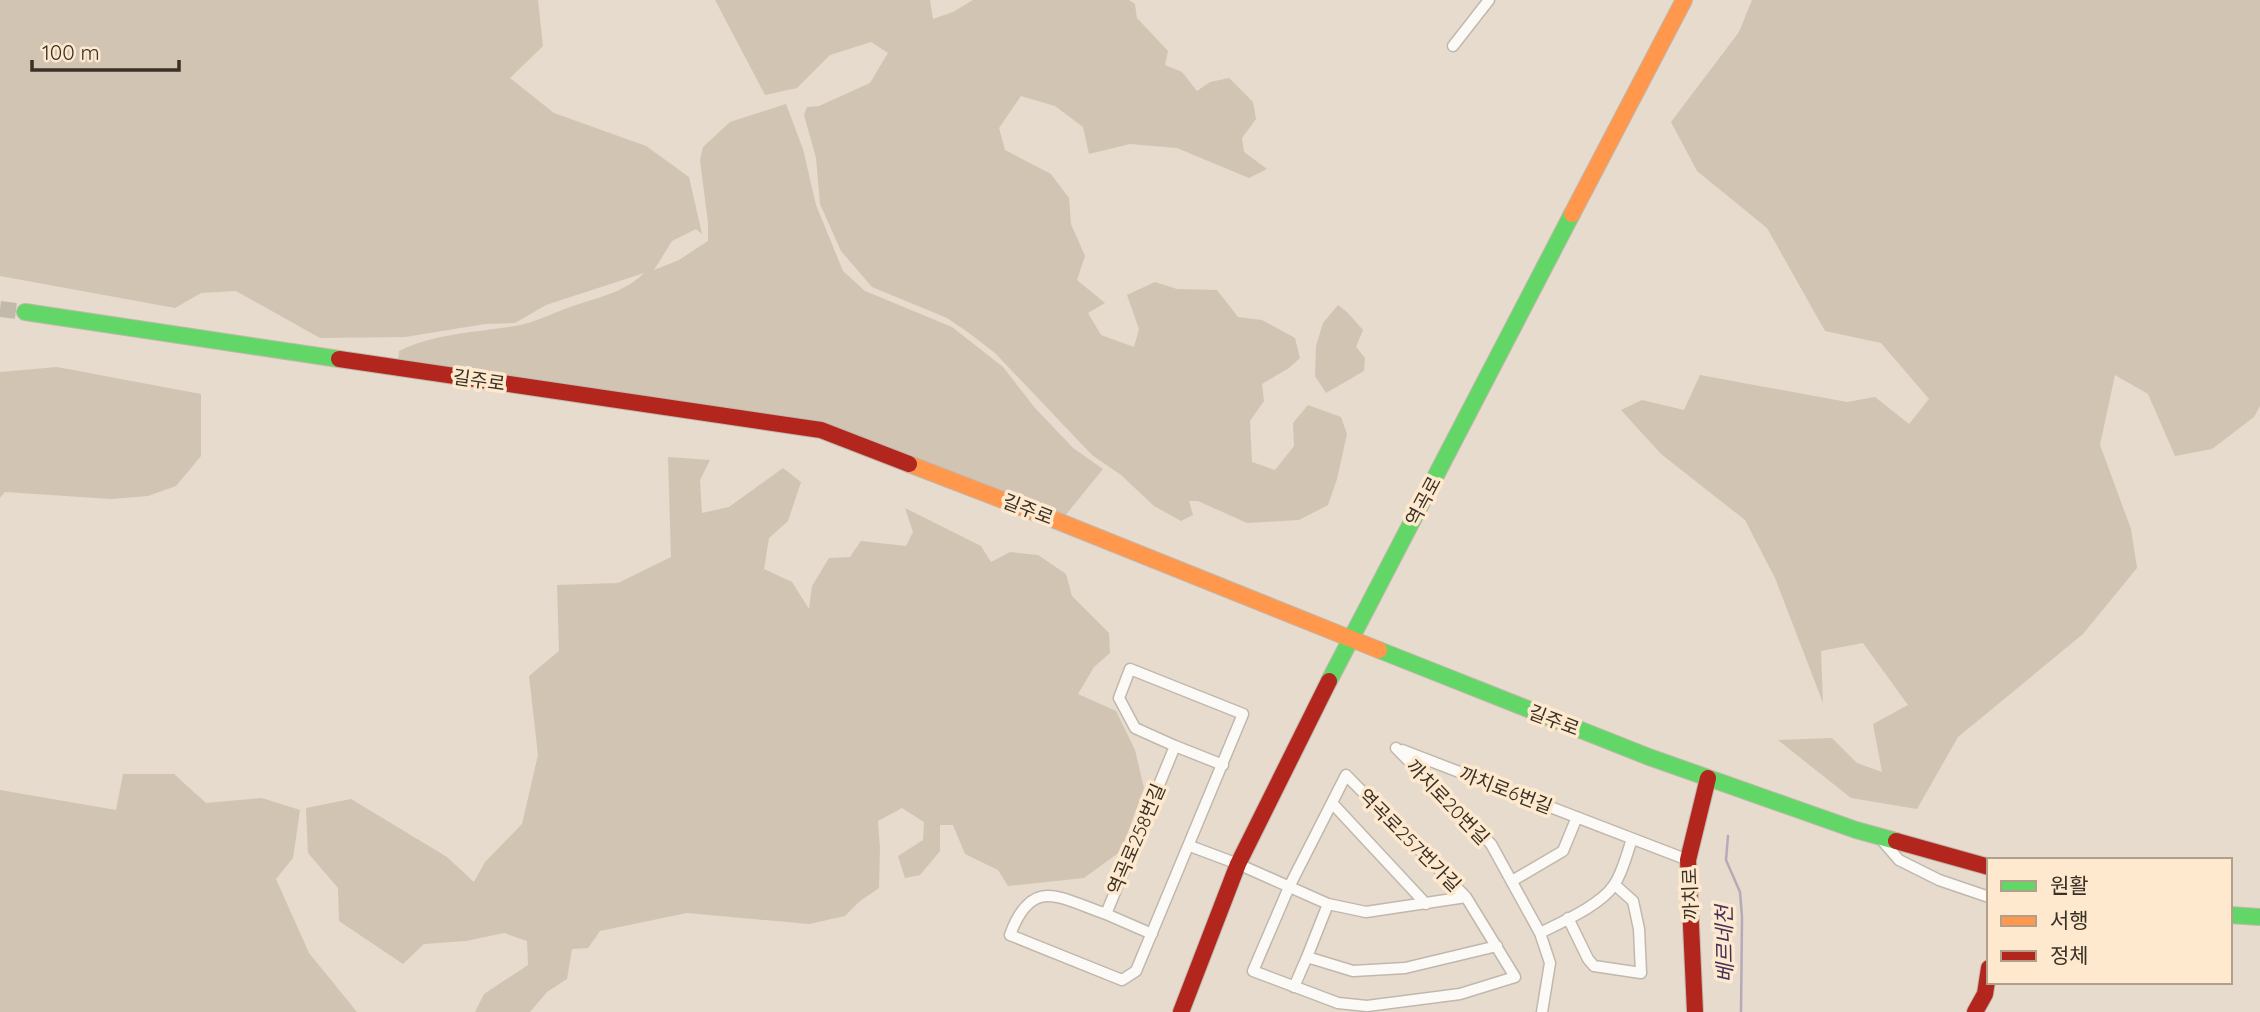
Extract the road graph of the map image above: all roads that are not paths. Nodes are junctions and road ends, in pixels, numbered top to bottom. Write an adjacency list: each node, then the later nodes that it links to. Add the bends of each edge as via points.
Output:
1 (1489, 0): 3 (street)
2 (1684, 0): 5 (street, 역곡로)
3 (1453, 46)
4 (25, 313): 5 (street, 길주로, via 821,430)
5 (1350, 639): 9 (street, 길주로); 16 (street, 역곡로)
6 (1175, 746): 8 (street); 8 (street, 역곡로258번길, via 1135,728 1119,698 1130,669 1243,714); 25 (street, 역곡로258번길)
7 (1396, 748): 11 (street, 까치로6번길); 18 (street, 까치로20번길, via 1491,844)
8 (1223, 765): 14 (street, 역곡로258번길)
9 (1708, 778): 12 (street, 길주로); 15 (street, 까치로)
10 (1332, 803): 20 (street, 역곡로257번가길); 22 (street, 역곡로257번가길, via 1346,775); 24 (street)
11 (1577, 817): 13 (street, 까치로6번길); 18 (street, 까치로6번길, via 1563,851)
12 (1878, 836): 17 (street, 길주로); 21 (street, via 1899,860)
13 (1632, 838): 15 (street, 까치로6번길); 19 (street)
14 (1190, 846): 16 (street); 30 (street, 역곡로258번길)
15 (1688, 860): 37 (street, 까치로)
16 (1238, 864): 20 (street); 35 (street, 역곡로)
17 (1987, 866)
18 (1512, 881): 29 (street, 까치로20번길)
19 (1615, 885): 28 (street); 28 (street, via 1633,901 1641,973 1594,966)
20 (1289, 887): 23 (street); 34 (street, 역곡로257번가길, via 1253,971)
21 (1987, 896)
22 (1466, 897): 24 (street); 31 (street, 역곡로257번가길)
23 (1328, 904): 24 (street, via 1366,912); 32 (street)
24 (1426, 904)
25 (1106, 914): 30 (street); 30 (street, 역곡로258번길, via 1049,894 1030,899 1010,934 1122,980 1136,971)
26 (2232, 915): 27 (street)
27 (2260, 917)
28 (1569, 918): 29 (street)
29 (1540, 933): 36 (street, 까치로20번길, via 1550,962)
30 (1152, 934)
31 (1497, 946): 32 (street, via 1405,968 1353,971); 34 (street, 역곡로257번가길, via 1515,977 1460,994 1367,1006 1338,1003)
32 (1307, 957): 34 (street)
33 (1987, 981): 38 (street)
34 (1294, 987)
35 (1181, 1012)
36 (1542, 1012)
37 (1695, 1012)
38 (1975, 1012)

